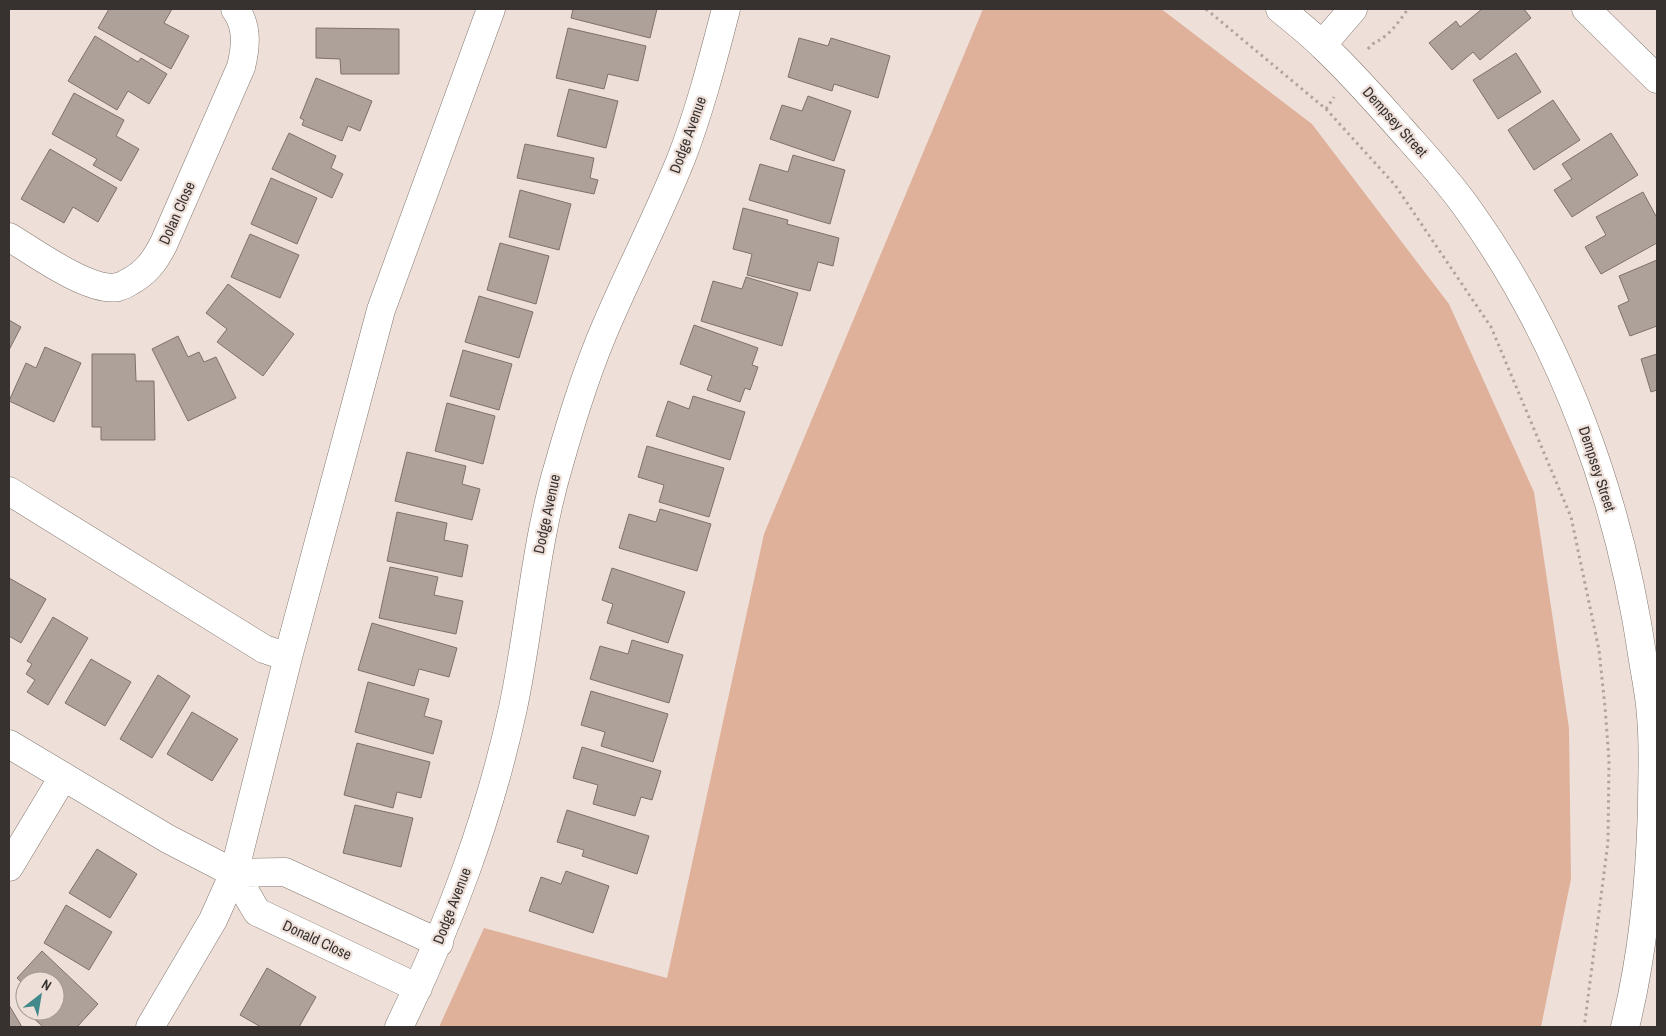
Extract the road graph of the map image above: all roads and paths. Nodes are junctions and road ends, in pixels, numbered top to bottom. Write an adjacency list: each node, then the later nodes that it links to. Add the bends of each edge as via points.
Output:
1 (236, 9): 12 (street, Dolan Close, via 245,32 246,48 241,67 164,244 147,270 119,287 96,286)
2 (491, 9): 14 (street, via 380,310)
3 (726, 9): 21 (street, Dodge Avenue, via 682,156 604,329 573,418 540,546 505,744 491,798)
4 (1206, 9): 25 (path, via 1326,109 1394,185 1491,327 1571,517 1598,650 1609,760 1608,842)
5 (1280, 9): 10 (street, Dempsey Street)
6 (1353, 9): 10 (street)
7 (1408, 9): 9 (path, via 1386,36)
8 (1586, 9): 11 (street)
9 (1373, 42)
10 (1322, 45): 15 (street, Dempsey Street, via 1427,158 1470,212 1515,282 1552,353 1580,414 1622,550)
11 (1657, 79)
12 (9, 237)
13 (9, 491): 14 (street, via 264,649)
14 (288, 657): 20 (street)
15 (1654, 716): 17 (street, Dempsey Street)
16 (9, 744): 18 (street)
17 (1655, 762): 26 (street, Dempsey Street, via 1647,902 1640,960)
18 (63, 777): 19 (street); 20 (street, via 168,839)
19 (9, 867)
20 (234, 873): 21 (street, via 285,872); 22 (street, Donald Close, via 257,912); 23 (street, via 213,920)
21 (439, 943): 22 (street, Dodge Avenue)
22 (418, 988): 24 (street, Dodge Avenue)
23 (150, 1027)
24 (399, 1027)
25 (1583, 1027)
26 (1625, 1027)

